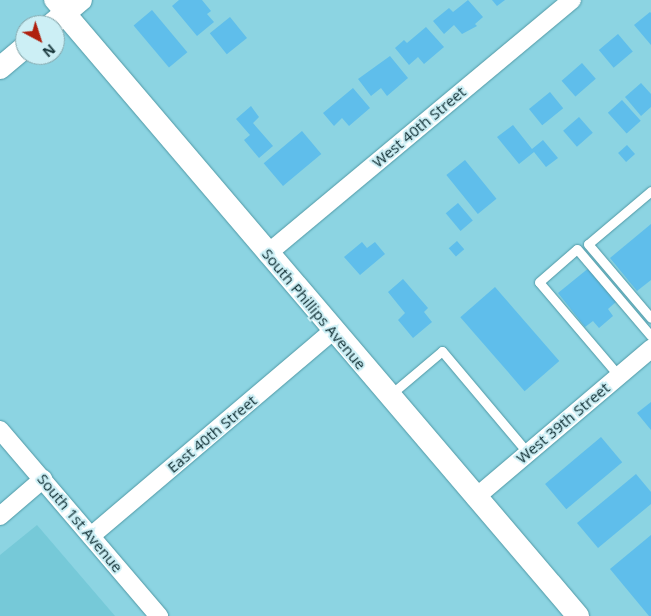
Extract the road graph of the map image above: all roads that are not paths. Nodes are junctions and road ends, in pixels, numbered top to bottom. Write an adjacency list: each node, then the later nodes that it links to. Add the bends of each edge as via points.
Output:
1 (572, 0): 6 (street, West 40th Street)
2 (63, 10): 6 (street, South Phillips Avenue)
3 (15, 55): 4 (street)
4 (0, 68)
5 (651, 191): 7 (lane, via 588,244)
6 (267, 254): 8 (street, South Phillips Avenue)
7 (651, 318)
8 (333, 331): 12 (street, South Phillips Avenue); 18 (street, East 40th Street)
9 (651, 336): 11 (lane, via 577,250 539,282)
10 (651, 349): 11 (street, West 39th Street)
11 (619, 376): 14 (street, West 39th Street)
12 (388, 396): 14 (lane, via 442,351); 16 (street, South Phillips Avenue)
13 (0, 430): 15 (street, South 1st Avenue)
14 (528, 453): 16 (street, West 39th Street)
15 (43, 480): 17 (street); 18 (street, South 1st Avenue)
16 (475, 498): 20 (street, South Phillips Avenue)
17 (0, 516)
18 (91, 536): 19 (street, South 1st Avenue)
19 (159, 616)
20 (578, 616)

